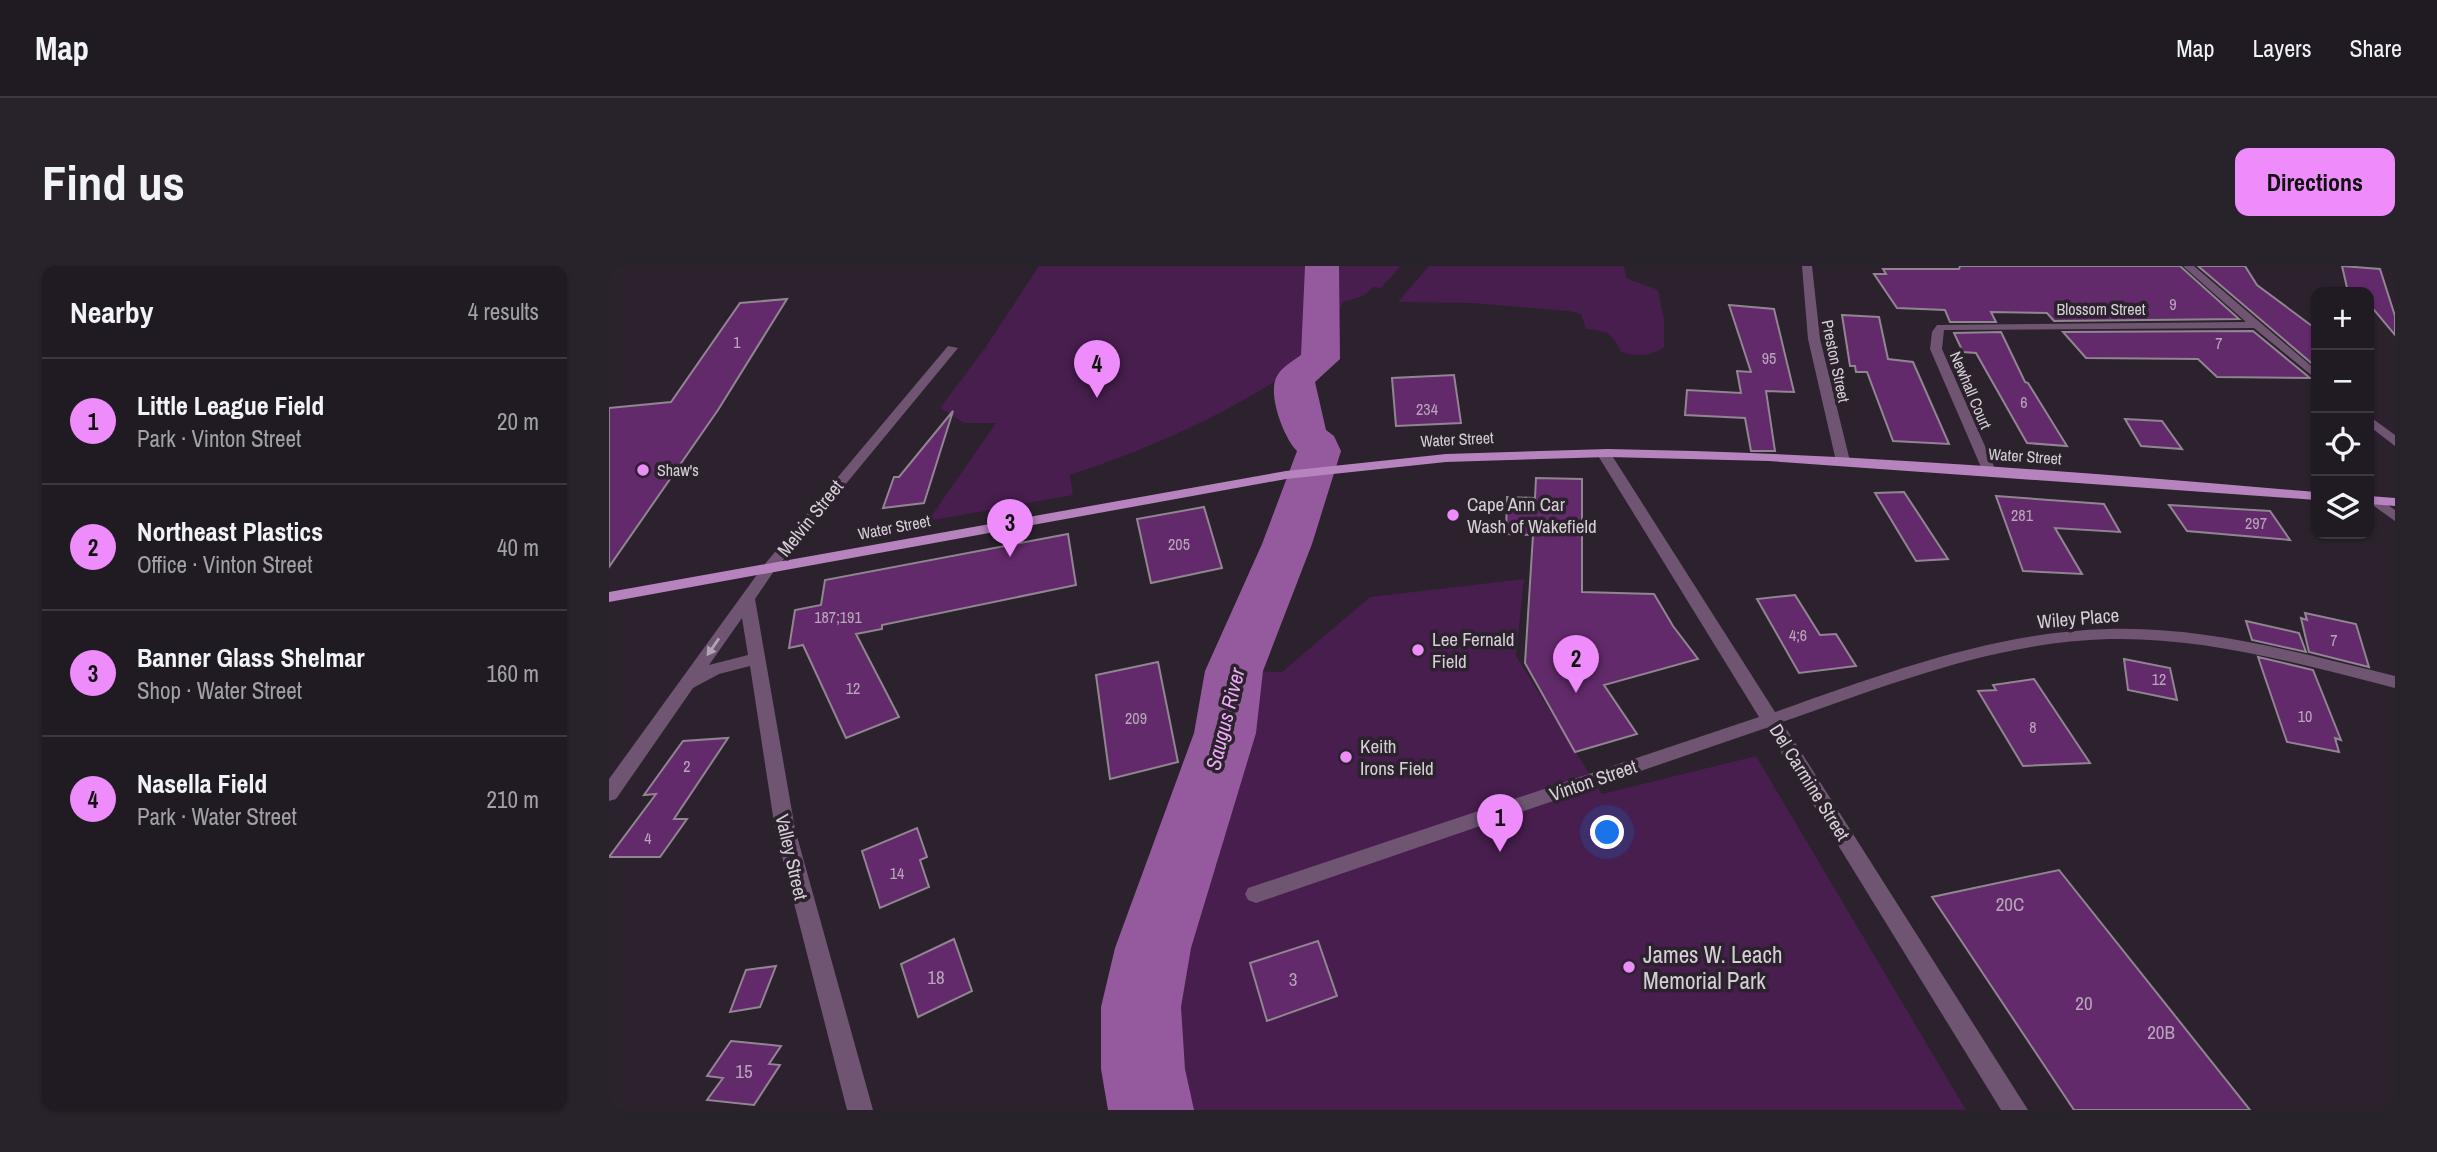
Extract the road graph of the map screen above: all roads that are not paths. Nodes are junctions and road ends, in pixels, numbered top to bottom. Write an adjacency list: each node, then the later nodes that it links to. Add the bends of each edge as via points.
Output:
1 (1807, 266): 10 (street, Preston Street, via 1814,339)
2 (2188, 266): 3 (street)
3 (2255, 325): 4 (street, Blossom Street); 6 (street)
4 (1947, 326): 11 (street, Newhall Court, via 1937,330 1936,347)
5 (952, 348): 17 (street, Melvin Street)
6 (2311, 372)
7 (2374, 424): 8 (street)
8 (2395, 442)
9 (1604, 454): 10 (main road, Water Street); 17 (main road, Water Street, via 1472,455 1334,467); 23 (street, Del Carmine Street)
10 (1843, 461): 11 (main road, Water Street)
11 (1989, 471): 12 (main road, Water Street)
12 (2311, 496)
13 (2374, 500): 15 (main road)
14 (2374, 501): 16 (street)
15 (2395, 502)
16 (2395, 517)
17 (769, 568): 18 (main road, Water Street); 19 (street, Melvin Street)
18 (609, 597)
19 (747, 599): 20 (street, Valley Street); 22 (street, Melvin Street, one-way to 22)
20 (755, 659): 22 (street, Melvin Street, via 708,672); 26 (street, Valley Street, via 795,872)
21 (2395, 681): 23 (street, Wiley Place, via 2206,642 2148,635 2080,635 1959,659)
22 (678, 695): 24 (street, Melvin Street)
23 (1772, 719): 25 (street, Vinton Street); 27 (street, Del Carmine Street)
24 (609, 794)
25 (1256, 894)
26 (860, 1110)
27 (2015, 1110)

